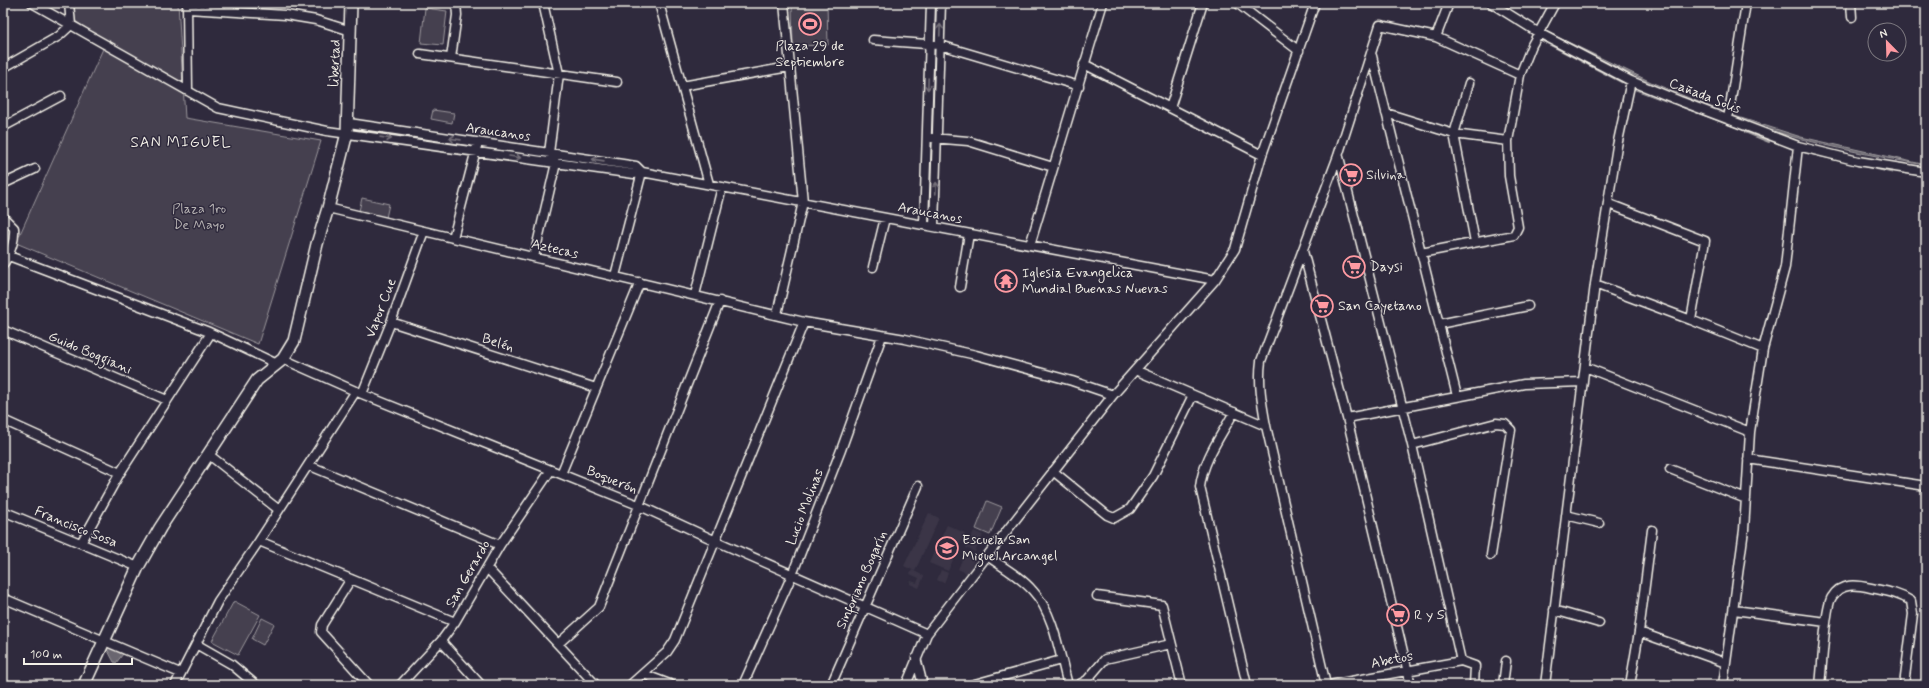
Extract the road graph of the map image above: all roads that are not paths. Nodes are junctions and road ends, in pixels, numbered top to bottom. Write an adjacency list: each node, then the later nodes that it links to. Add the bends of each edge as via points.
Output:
1 (32, 3): 21 (street)
2 (69, 3): 21 (street)
3 (351, 3): 22 (main road, libertad)
4 (456, 3): 31 (street, via 457,15)
5 (543, 3): 35 (street)
6 (660, 3): 40 (street)
7 (784, 3): 34 (street)
8 (931, 3): 26 (street)
9 (941, 3): 27 (street, one-way to 9)
10 (1103, 3): 32 (street)
11 (1203, 3): 44 (street)
12 (1237, 3): 28 (street)
13 (1315, 3): 28 (street)
14 (1449, 3): 24 (street)
15 (1491, 3): 23 (street, Cañada Solis)
16 (1555, 3): 23 (street)
17 (1746, 3): 46 (street)
18 (1851, 3): 20 (street)
19 (187, 6): 22 (street, via 316,20); 42 (street)
20 (1852, 17)
21 (71, 25): 33 (street, via 59,36); 42 (street)
22 (351, 31): 48 (main road, libertad)
23 (1539, 34): 36 (street); 37 (street, Cañada Solis)
24 (1436, 37): 30 (street, via 1380,25); 36 (street)
25 (873, 40): 26 (street)
26 (930, 43): 27 (street); 50 (street, one-way to 50)
27 (940, 45): 41 (street); 51 (street)
28 (1298, 51): 57 (street)
29 (420, 54): 31 (street)
30 (1372, 55): 45 (street); 58 (street)
31 (451, 58): 35 (street)
32 (1084, 64): 41 (street); 44 (street)
33 (3, 68)
34 (789, 68): 40 (street); 67 (street)
35 (559, 74): 38 (street); 56 (street)
36 (1520, 75): 52 (street)
37 (1631, 81): 46 (street, Cañada Solis); 68 (street, via 1617,146)
38 (617, 82)
39 (1469, 83): 49 (street)
40 (682, 86): 65 (street)
41 (1078, 86): 60 (street)
42 (188, 90): 48 (street, via 218,108 232,112 327,131)
43 (61, 96): 47 (street)
44 (1170, 108): 57 (street)
45 (1386, 113): 49 (street); 80 (street)
46 (1728, 119): 54 (street, Cañada Solis)
47 (3, 127)
48 (348, 128): 53 (street, Araucanos, one-way to 48); 55 (street, Araucanos, one-way to 55); 69 (main road, libertad)
49 (1454, 134): 52 (street); 77 (street)
50 (927, 138): 51 (street); 72 (street)
51 (937, 138): 60 (street, via 974,143); 73 (street, one-way to 51)
52 (1508, 141): 77 (street, via 1509,176 1518,227 1514,235)
53 (477, 142): 55 (street); 56 (street, Araucanos)
54 (1798, 146): 63 (street, Cañada Solis, via 1858,161); 101 (street, via 1785,267)
55 (476, 151): 59 (street, Araucanos, one-way to 59); 76 (street)
56 (549, 153): 59 (street); 62 (street, Araucanos, one-way to 56, via 636,166)
57 (1262, 155): 86 (street, via 1235,249)
58 (1338, 156): 79 (street); 112 (street)
59 (556, 163): 62 (street, Araucanos, via 634,174); 82 (street)
60 (1053, 167): 78 (street)
61 (35, 169): 64 (street)
62 (641, 172): 65 (street, Araucanos); 85 (street)
63 (1926, 172)
64 (3, 184)
65 (709, 184): 66 (street, Araucanos)
66 (722, 187): 67 (street, Araucanos); 90 (street)
67 (803, 202): 71 (street, Araucanos); 93 (street)
68 (1609, 204): 88 (street); 94 (street, via 1705,241)
69 (328, 208): 74 (street, Aztecas); 102 (main road, libertad, via 294,341)
70 (3, 217): 81 (street, via 14,228)
71 (885, 218): 72 (street, Araucanos); 84 (street)
72 (924, 225): 73 (street, Araucanos)
73 (934, 227): 75 (street, Araucanos)
74 (424, 231): 76 (street, Aztecas); 95 (street, Vapor Cue)
75 (969, 234): 78 (street, Araucanos); 89 (street)
76 (453, 238): 82 (street, Aztecas)
77 (1475, 242): 80 (street)
78 (1030, 245): 86 (street, Araucanos)
79 (1303, 251): 114 (street); 116 (street, via 1261,360 1260,392)
80 (1421, 253): 97 (street)
81 (9, 256): 83 (street); 99 (street, Boquerón)
82 (534, 257): 85 (street, Aztecas)
83 (3, 265)
84 (873, 267)
85 (615, 276): 87 (street, Aztecas)
86 (1215, 280): 104 (street)
87 (640, 282): 90 (street, Aztecas); 106 (street)
88 (1595, 284): 94 (street); 103 (street)
89 (960, 287)
90 (695, 295): 91 (street, Aztecas)
91 (720, 301): 93 (street, Aztecas); 130 (street)
92 (1528, 306): 97 (street)
93 (776, 314): 96 (street, Aztecas)
94 (1691, 320): 101 (street)
95 (391, 322): 106 (street, Belén); 107 (street, Vapor Cue)
96 (804, 322): 100 (street, Aztecas); 137 (street)
97 (1439, 324): 110 (street)
98 (3, 330): 111 (street, Guido Boggiani)
99 (211, 333): 102 (street, Boquerón); 111 (street)
100 (882, 336): 108 (street, Aztecas, via 976,355); 144 (street, Lucio Molinas)
101 (1763, 349): 117 (street)
102 (279, 361): 107 (street, Boquerón); 119 (main road, libertad, via 257,380)
103 (1585, 367): 105 (street); 117 (street)
104 (1135, 370): 108 (street); 109 (street)
105 (1583, 382): 110 (street, via 1524,384); 133 (street)
106 (596, 388): 126 (street)
107 (359, 392): 121 (street, Vapor Cue); 123 (street, Boquerón)
108 (1113, 394): 124 (street)
109 (1193, 395): 113 (street); 124 (street, via 1153,476 1136,503 1121,515 1114,518 1107,515)
110 (1457, 396): 112 (street)
111 (167, 400): 125 (street)
112 (1403, 406): 114 (street); 118 (street)
113 (1234, 412): 116 (street); 186 (street, via 1206,462 1200,487)
114 (1347, 418): 166 (street)
115 (3, 420): 125 (street)
116 (1266, 426): 187 (street)
117 (1750, 432): 120 (street)
118 (1412, 445): 140 (street, via 1496,423 1506,424 1511,430); 163 (street)
119 (208, 454): 131 (street); 142 (main road, libertad)
120 (1748, 459): 128 (street); 129 (street)
121 (308, 465): 131 (street, Vapor Cue); 139 (street)
122 (1670, 469): 129 (street)
123 (551, 470): 126 (street, Boquerón); 139 (street, San Gerardo)
124 (1053, 471): 141 (street)
125 (120, 473): 138 (street)
126 (561, 474): 130 (street, Boquerón)
127 (918, 486): 148 (street, Sinforiano Bogarín)
128 (1926, 486)
129 (1746, 499): 150 (street)
130 (638, 505): 137 (street, Boquerón); 159 (street, via 599,607)
131 (279, 510): 136 (street, Vapor Cue)
132 (3, 511): 138 (street, Francisco Sosa)
133 (1566, 515): 134 (street); 149 (street)
134 (1598, 523)
135 (1652, 530): 154 (street)
136 (259, 541): 145 (street); 158 (street, Vapor Cue, via 218,601)
137 (716, 541): 144 (street, Boquerón); 168 (street, via 675,640 667,652)
138 (81, 543): 142 (street, Francisco Sosa)
139 (500, 545): 143 (street, San Gerardo)
140 (1491, 555)
141 (987, 556): 155 (street); 162 (street, via 1033,591 1042,603 1050,619)
142 (138, 567): 156 (main road, libertad)
143 (487, 568): 151 (street, San Gerardo); 159 (street)
144 (792, 575): 148 (street, Boquerón); 178 (street, Lucio Molinas)
145 (351, 579): 151 (street); 172 (street, via 322,625 321,632)
146 (1097, 596): 160 (street, via 1162,605)
147 (3, 598): 156 (street)
148 (864, 606): 155 (street, Boquerón); 179 (street, Sinforiano Bogarín)
149 (1554, 610): 153 (street); 191 (street)
150 (1734, 610): 152 (street); 165 (street)
151 (455, 622): 157 (street, San Gerardo)
152 (1826, 622): 194 (street); 195 (street, via 1831,597 1840,589 1853,584 1903,595 1911,601 1913,614)
153 (1599, 623)
154 (1639, 632): 165 (street); 192 (street)
155 (928, 634): 161 (street)
156 (105, 641): 167 (street); 169 (main road, libertad)
157 (441, 641): 173 (street, San Gerardo); 174 (street)
158 (196, 644): 167 (street, Vapor Cue); 171 (street, via 231,664)
159 (558, 644): 175 (street)
160 (1171, 644): 184 (street, via 1105,659 1087,680); 185 (street)
161 (916, 658): 180 (street); 181 (street)
162 (1061, 660): 182 (street); 183 (street)
163 (1461, 661): 166 (street, Abetos); 189 (street, via 1475,666)
164 (1506, 661): 190 (street)
165 (1726, 664): 193 (street)
166 (1407, 670): 187 (street, Abetos); 188 (street)
167 (180, 673): 170 (street, Vapor Cue)
168 (642, 674): 176 (street); 177 (street)
169 (84, 685)
170 (175, 685)
171 (256, 685)
172 (369, 685)
173 (400, 685)
174 (481, 685)
175 (596, 685)
176 (630, 685)
177 (672, 685)
178 (743, 685)
179 (831, 685)
180 (906, 685)
181 (923, 685)
182 (971, 685)
183 (1068, 685)
184 (1078, 685)
185 (1182, 685)
186 (1246, 685)
187 (1327, 685)
188 (1411, 685)
189 (1474, 685)
190 (1502, 685)
191 (1545, 685)
192 (1630, 685)
193 (1723, 685)
194 (1820, 685)
195 (1904, 685)

